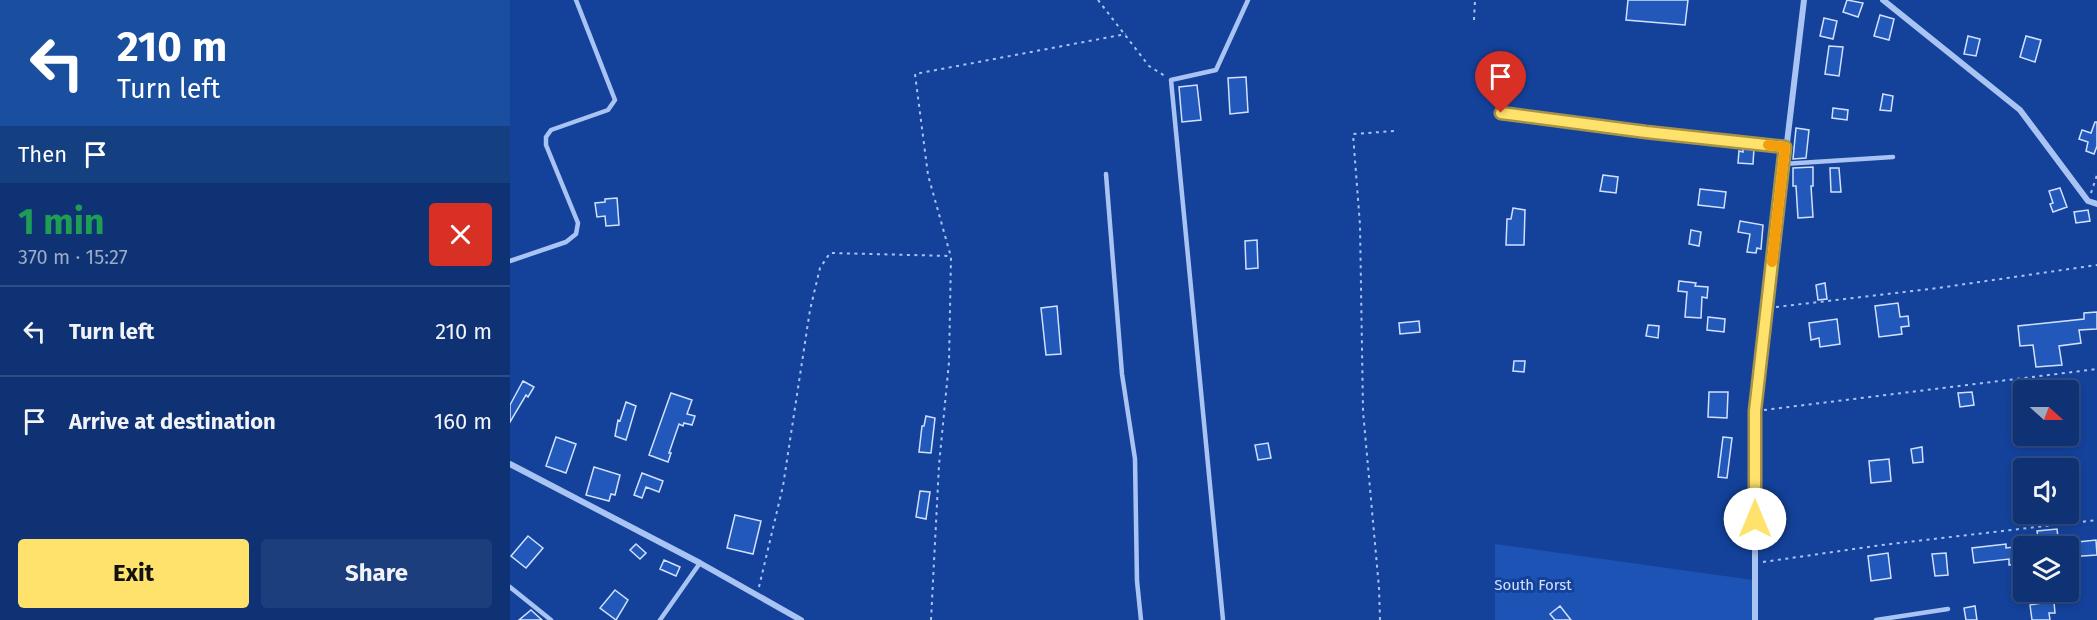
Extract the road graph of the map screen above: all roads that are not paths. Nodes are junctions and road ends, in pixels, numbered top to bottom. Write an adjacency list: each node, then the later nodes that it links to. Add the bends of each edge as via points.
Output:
1 (576, 0): 11 (lane, via 615,100 608,110 551,130 546,137 578,224 576,234 566,242)
2 (1248, 0): 20 (lane, via 1216,70 1171,80)
3 (1804, 0): 6 (street)
4 (1883, 0): 10 (street, via 2020,110 2088,201)
5 (1501, 113): 6 (lane)
6 (1785, 147): 8 (street)
7 (1893, 156): 8 (lane)
8 (1783, 164): 21 (street, via 1755,411)
9 (1106, 174): 19 (lane, via 1122,374 1135,459)
10 (2097, 204)
11 (510, 261)
12 (510, 464): 13 (street)
13 (700, 563): 17 (lane); 18 (street)
14 (510, 587): 16 (lane)
15 (1948, 609): 22 (lane)
16 (551, 620)
17 (660, 620)
18 (801, 620)
19 (1141, 620)
20 (1223, 620)
21 (1755, 620)
22 (1876, 620)

